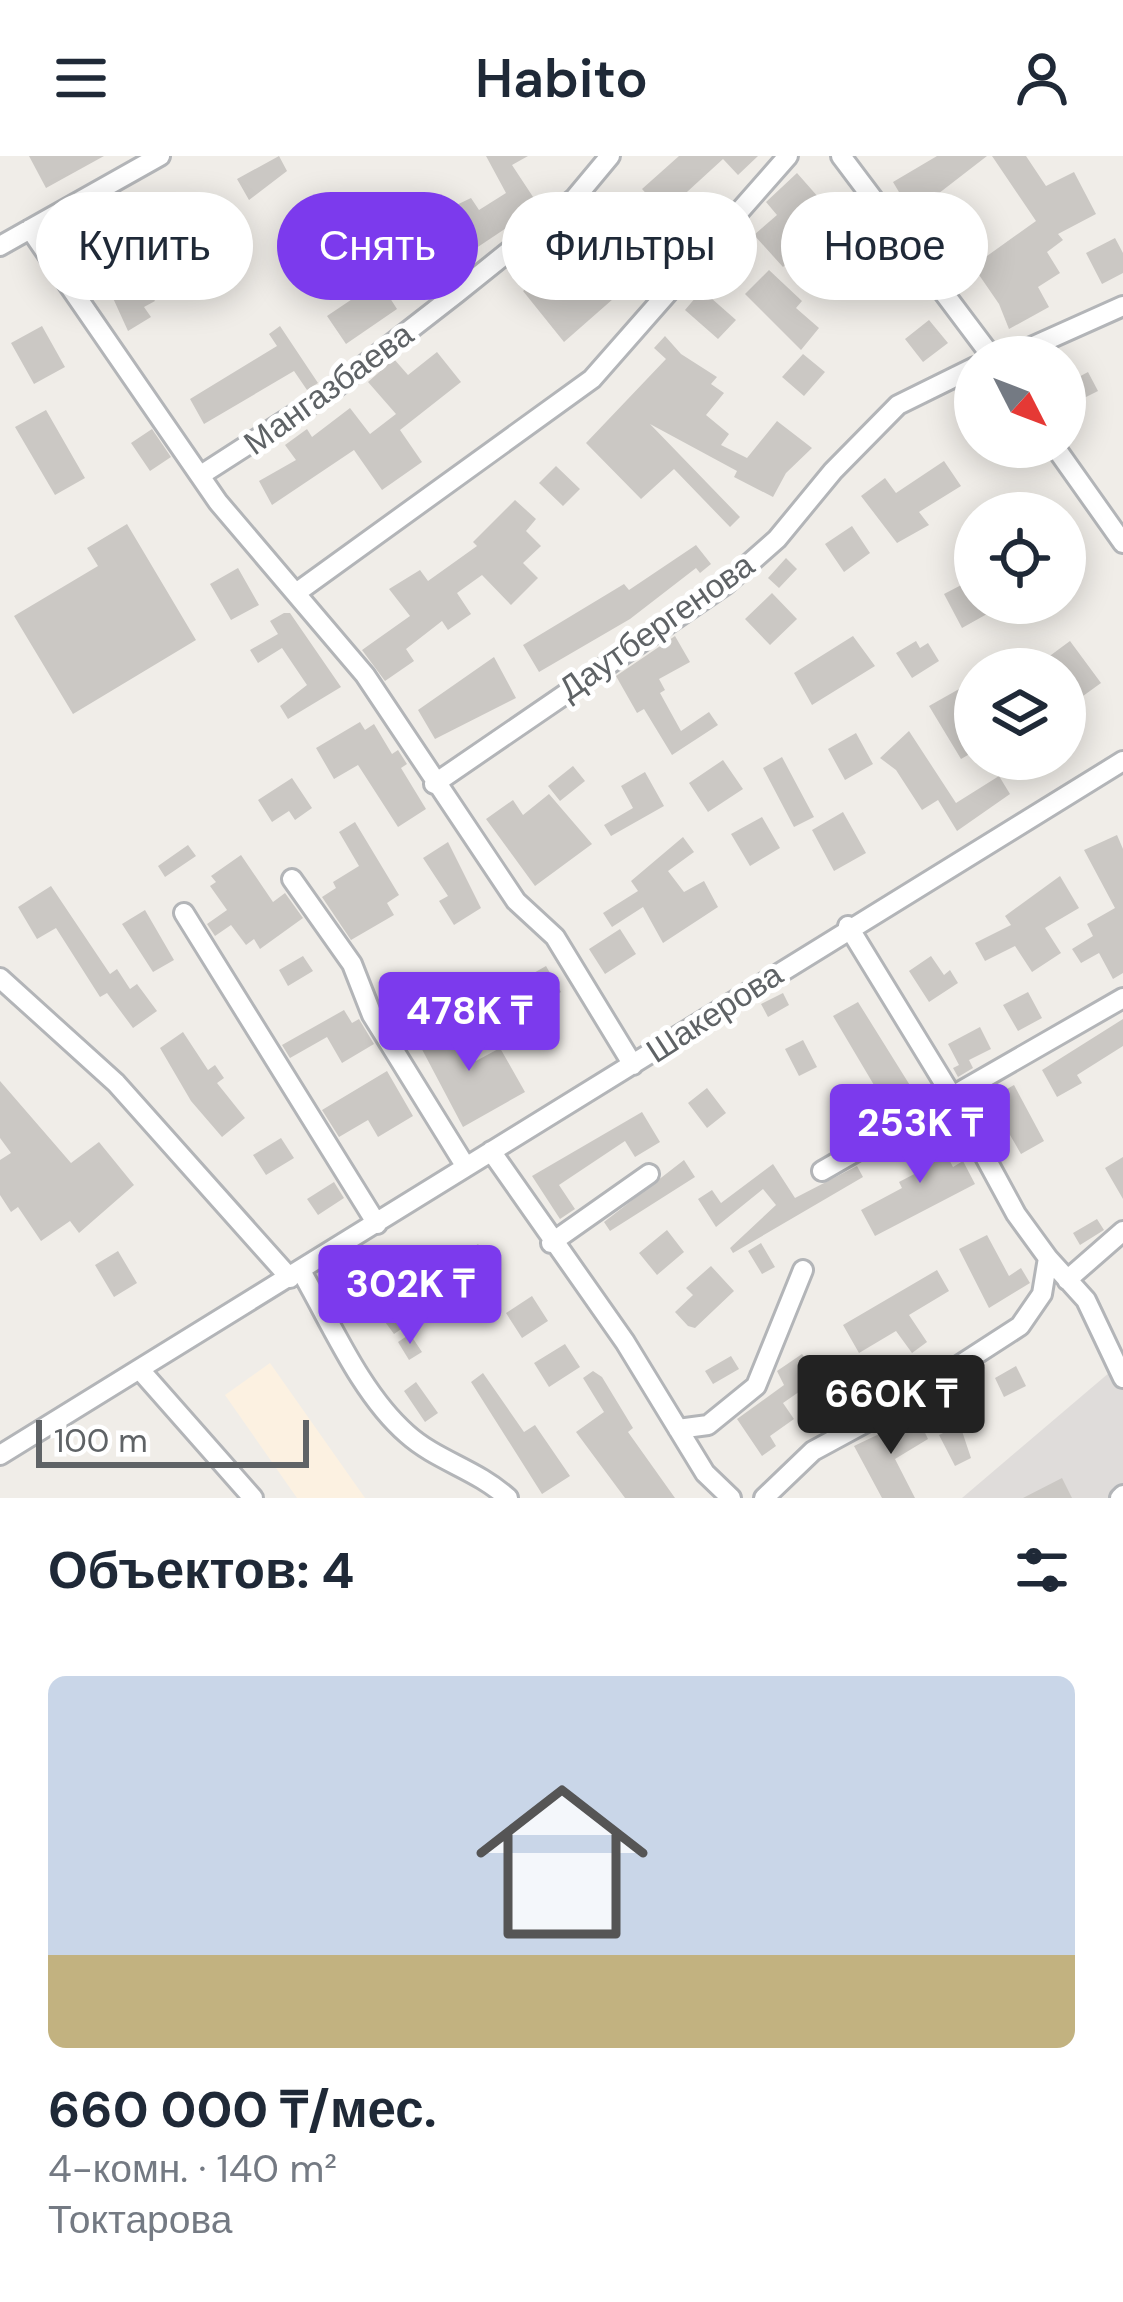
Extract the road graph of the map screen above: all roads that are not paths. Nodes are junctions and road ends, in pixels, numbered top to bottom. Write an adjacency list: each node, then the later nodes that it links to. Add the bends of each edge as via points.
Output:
1 (610, 156): 12 (street, Мангазбаева, via 575,198 457,293 331,391)
2 (788, 156): 14 (street, via 592,379)
3 (841, 156): 8 (street)
4 (154, 157): 5 (street)
5 (30, 229): 6 (street); 12 (street)
6 (0, 246)
7 (1123, 306): 9 (street)
8 (976, 336)
9 (1064, 336)
10 (954, 378): 16 (street, Даутбергенова, via 898,405 726,584)
11 (1070, 468): 13 (street)
12 (204, 473): 14 (street, via 270,570)
13 (1123, 543)
14 (296, 592): 16 (street, via 364,675)
15 (1123, 760): 19 (street, Шакерова)
16 (434, 784): 22 (street, via 516,901 555,937)
17 (292, 879): 25 (street, via 352,964 372,1015)
18 (184, 913): 28 (street)
19 (848, 926): 22 (street, Шакерова); 23 (street)
20 (0, 978): 33 (street, via 116,1083)
21 (1123, 998): 23 (street)
22 (633, 1064): 24 (street, Шакерова)
23 (952, 1096): 26 (street); 31 (street)
24 (491, 1151): 25 (street, Шакерова); 30 (street)
25 (466, 1167): 28 (street, Шакерова)
26 (823, 1171)
27 (649, 1174): 30 (street)
28 (377, 1224): 33 (street, Шакерова)
29 (1123, 1231): 34 (street)
30 (551, 1244): 37 (street)
31 (1048, 1258): 34 (street); 42 (street, via 1042,1294 1020,1326 812,1451)
32 (803, 1270): 37 (street, via 756,1385 708,1425)
33 (296, 1274): 35 (street, Шакерова); 40 (street, via 387,1414)
34 (1067, 1280): 36 (street, via 1086,1300)
35 (141, 1371): 38 (street, Шакерова); 39 (street)
36 (1123, 1378)
37 (678, 1429): 41 (street)
38 (0, 1455)
39 (253, 1498)
40 (508, 1498)
41 (731, 1498)
42 (764, 1498)

